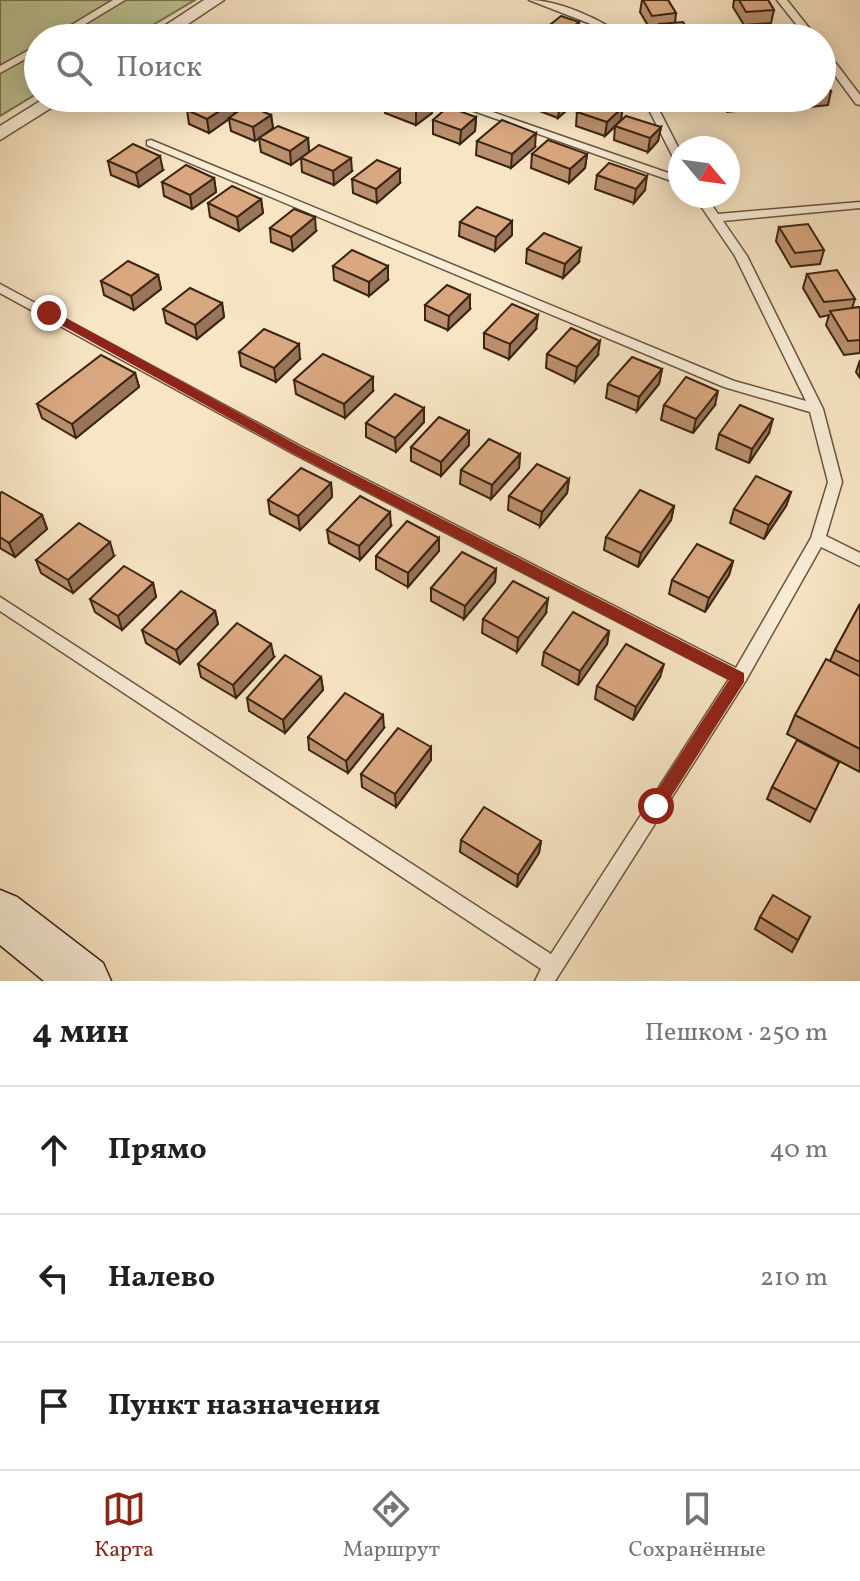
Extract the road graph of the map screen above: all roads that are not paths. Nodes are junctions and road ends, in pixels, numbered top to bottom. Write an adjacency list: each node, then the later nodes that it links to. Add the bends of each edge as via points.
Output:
1 (120, 0): 5 (lane)
2 (216, 0): 6 (street)
3 (534, 0): 7 (lane)
4 (782, 0): 8 (lane)
5 (79, 24)
6 (177, 24)
7 (599, 24)
8 (801, 24)
9 (24, 56): 10 (lane)
10 (0, 70)
11 (836, 70): 12 (lane)
12 (860, 102)
13 (35, 112): 16 (street)
14 (482, 112): 19 (lane)
15 (655, 112): 17 (lane)
16 (0, 134)
17 (668, 137)
18 (151, 143): 24 (lane, via 729,384)
19 (668, 177)
20 (860, 205): 22 (lane)
21 (708, 208): 22 (lane)
22 (715, 218): 24 (lane, via 741,256)
23 (0, 288): 28 (lane, via 299,451)
24 (816, 409): 25 (lane, via 835,482)
25 (818, 539): 26 (lane); 28 (lane)
26 (860, 560)
27 (0, 603): 30 (lane)
28 (739, 677): 30 (lane)
29 (0, 914): 31 (main road)
30 (549, 974)
31 (85, 981)

